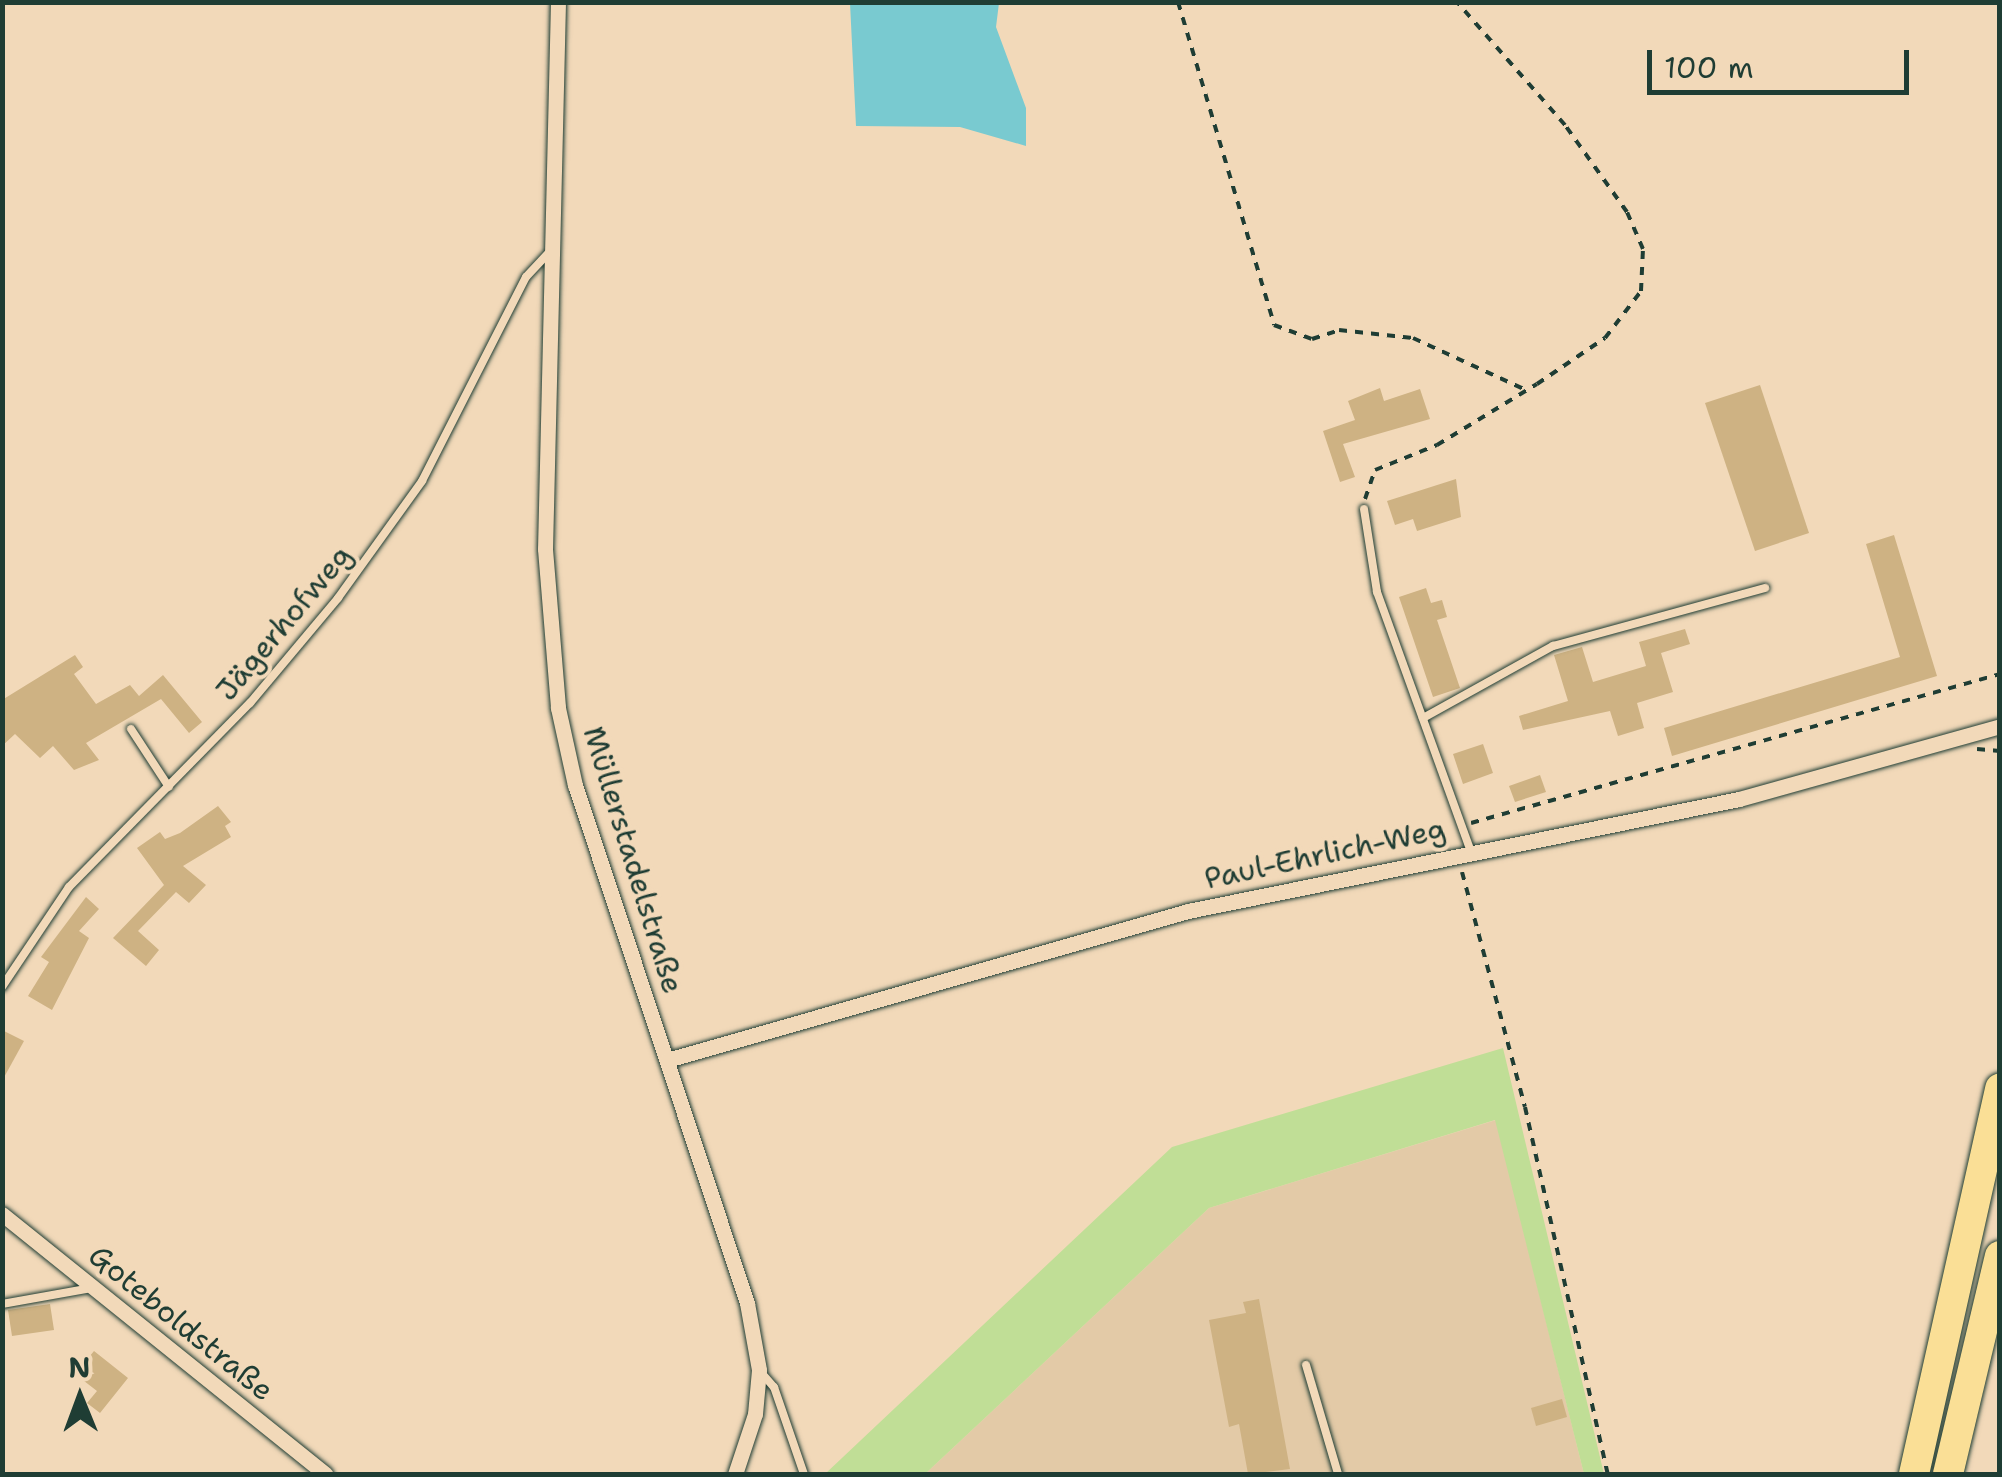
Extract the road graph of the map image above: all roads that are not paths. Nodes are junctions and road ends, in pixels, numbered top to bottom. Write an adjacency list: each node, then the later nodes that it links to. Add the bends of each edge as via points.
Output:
1 (558, 2): 2 (street, Müllerstadelstraße)
2 (550, 250): 8 (lane, Jägerhofweg, via 526,277 471,393 387,532 284,666); 11 (street, Müllerstadelstraße, via 546,549 558,708 575,785)
3 (1364, 509): 5 (lane, via 1378,592)
4 (1765, 588): 5 (lane, via 1554,646)
5 (1423, 718): 9 (lane, via 1462,826)
6 (1993, 728): 9 (street, Paul-Ehrlich-Weg, via 1739,798)
7 (131, 729): 8 (lane)
8 (170, 786): 10 (lane, Jägerhofweg, via 69,886)
9 (1464, 852): 11 (street, Paul-Ehrlich-Weg, via 1170,916)
10 (2, 987)
11 (667, 1060): 18 (street, Müllerstadelstraße, via 747,1303)
12 (2000, 1088): 23 (highway)
13 (2, 1214): 15 (street, Goteboldstraße)
14 (2000, 1256): 24 (highway)
15 (92, 1288): 16 (lane); 19 (street, Goteboldstraße)
16 (2, 1304)
17 (1306, 1365): 22 (lane)
18 (759, 1370): 20 (street, Müllerstadelstraße, via 755,1414); 21 (lane, via 774,1386)
19 (325, 1474)
20 (735, 1474)
21 (804, 1474)
22 (1338, 1474)
23 (1914, 1474)
24 (1948, 1474)

